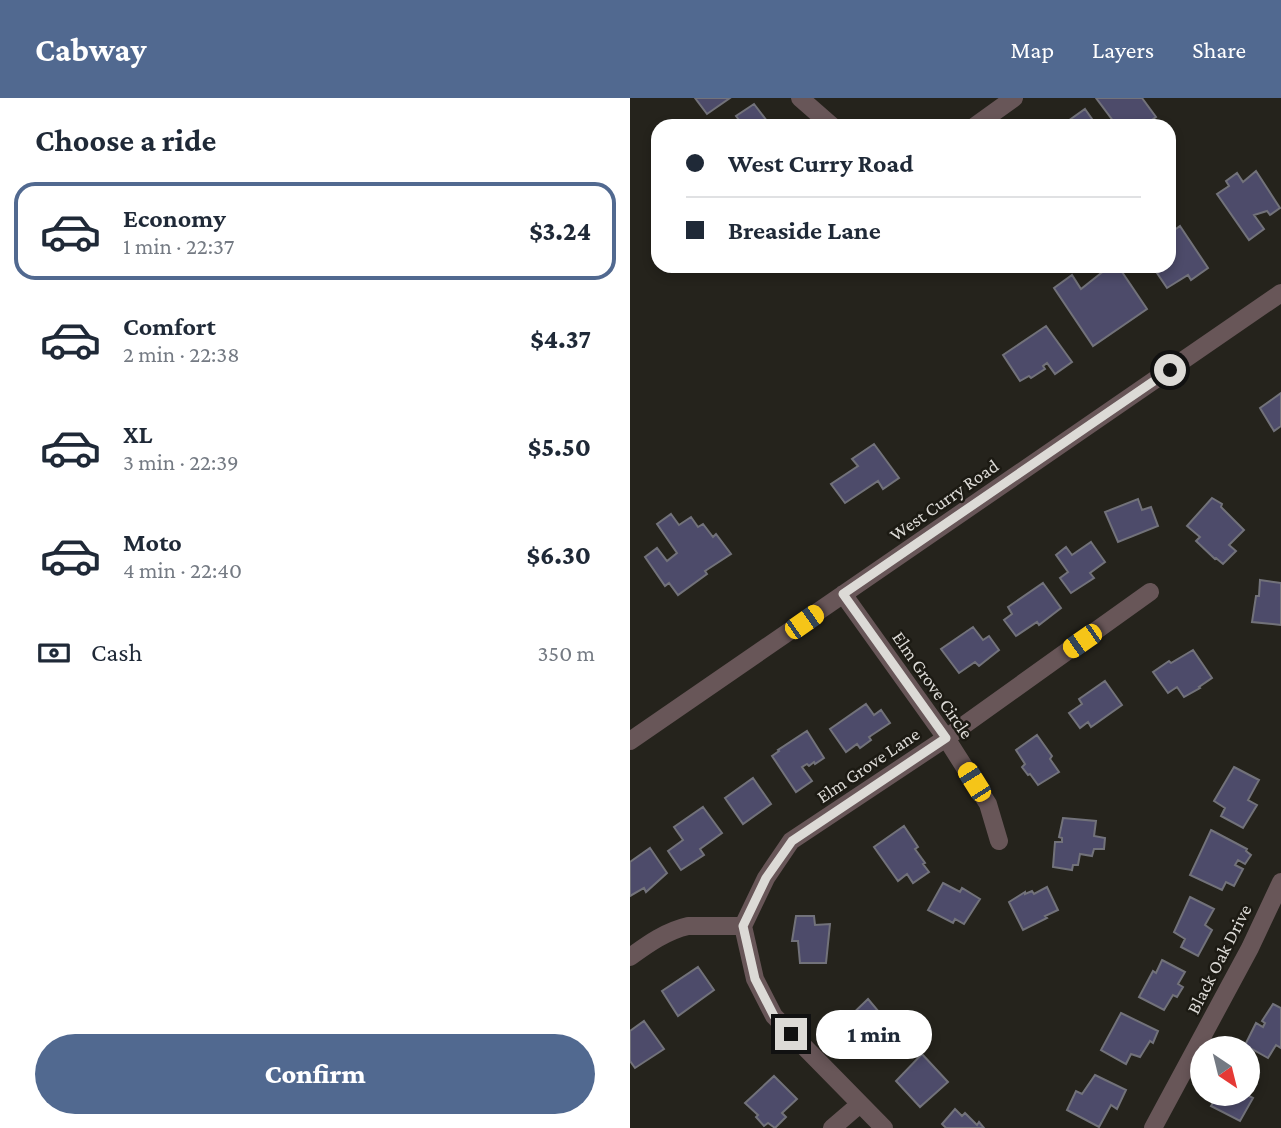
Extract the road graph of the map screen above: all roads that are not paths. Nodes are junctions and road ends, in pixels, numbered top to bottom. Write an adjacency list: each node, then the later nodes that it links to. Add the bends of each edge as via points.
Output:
1 (800, 98): 3 (street)
2 (1014, 98): 4 (street)
3 (824, 119)
4 (985, 119)
5 (1281, 293): 7 (street, West Curry Road)
6 (1150, 592): 8 (street, Elm Grove Lane)
7 (843, 594): 8 (street, Elm Grove Circle); 9 (street, West Curry Road)
8 (946, 738): 10 (street, Elm Grove Circle, via 988,804); 12 (street, Elm Grove Lane, via 792,841 766,878)
9 (630, 741)
10 (999, 841)
11 (1281, 882): 17 (street, Black Oak Drive)
12 (743, 926): 13 (street, via 680,928); 14 (street, via 755,979 774,1016)
13 (630, 957)
14 (860, 1104): 15 (street); 16 (street)
15 (832, 1128)
16 (884, 1128)
17 (1153, 1128)

